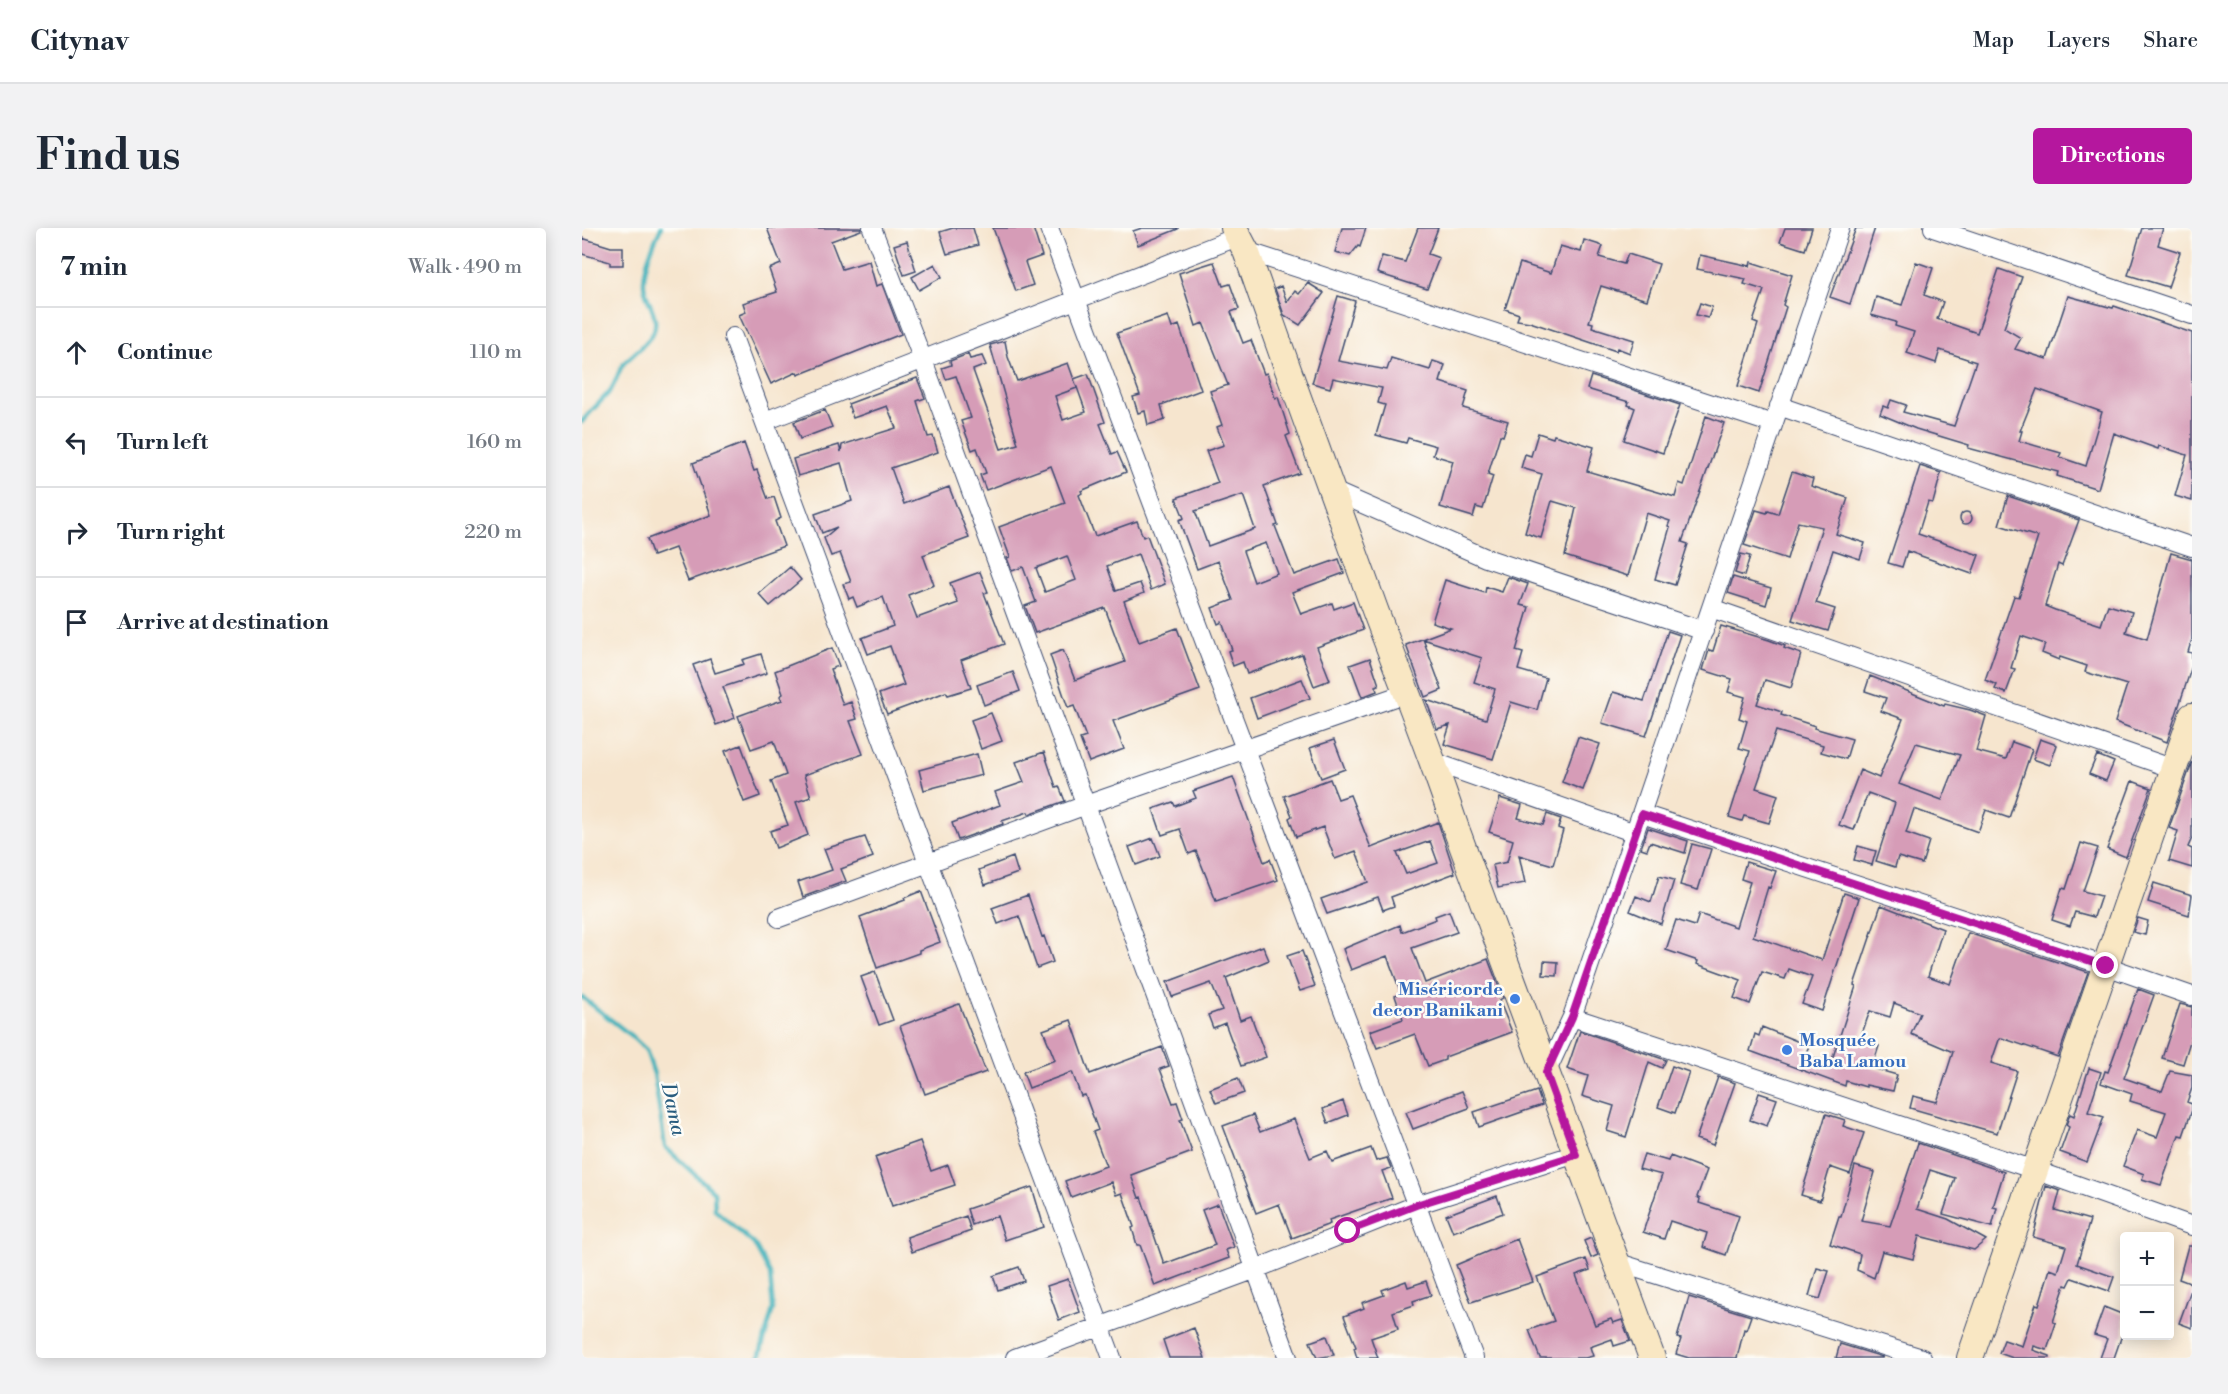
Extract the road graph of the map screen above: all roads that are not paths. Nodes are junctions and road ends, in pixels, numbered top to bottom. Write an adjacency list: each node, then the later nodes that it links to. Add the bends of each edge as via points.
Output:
1 (872, 228): 9 (street)
2 (1049, 228): 6 (street)
3 (1840, 228): 10 (street)
4 (1933, 228): 7 (street)
5 (1239, 239): 6 (street); 12 (street); 13 (street)
6 (1076, 300): 9 (street); 19 (street)
7 (2192, 315)
8 (733, 337): 11 (street)
9 (923, 360): 11 (street); 22 (street)
10 (1779, 406): 12 (street); 14 (street)
11 (765, 421): 25 (street)
12 (1773, 424): 15 (street)
13 (1331, 490): 16 (street, via 1486,558); 17 (street)
14 (2192, 547)
15 (1711, 608): 16 (street); 21 (street)
16 (1704, 631): 23 (street)
17 (1406, 693): 19 (street); 20 (street)
18 (2192, 716): 21 (street)
19 (1245, 749): 22 (street); 33 (street)
20 (1434, 762): 24 (street); 30 (street)
21 (2174, 769): 27 (street)
22 (1086, 805): 25 (street); 36 (street)
23 (1642, 814): 24 (street); 27 (street)
24 (1635, 833): 29 (street)
25 (928, 862): 26 (street); 37 (street)
26 (779, 918)
27 (2106, 966): 28 (street); 32 (street)
28 (2192, 996)
29 (1572, 1017): 30 (street); 32 (street)
30 (1546, 1073): 31 (street)
31 (1576, 1155): 33 (street); 35 (street)
32 (2035, 1170): 34 (street); 44 (street)
33 (1416, 1205): 36 (street); 41 (street)
34 (2192, 1226)
35 (1616, 1262): 42 (street); 43 (street)
36 (1256, 1269): 37 (street); 40 (street)
37 (1100, 1325): 38 (street); 39 (street)
38 (1015, 1358)
39 (1112, 1358)
40 (1288, 1358)
41 (1474, 1358)
42 (1652, 1358)
43 (1922, 1358)
44 (1970, 1358)

